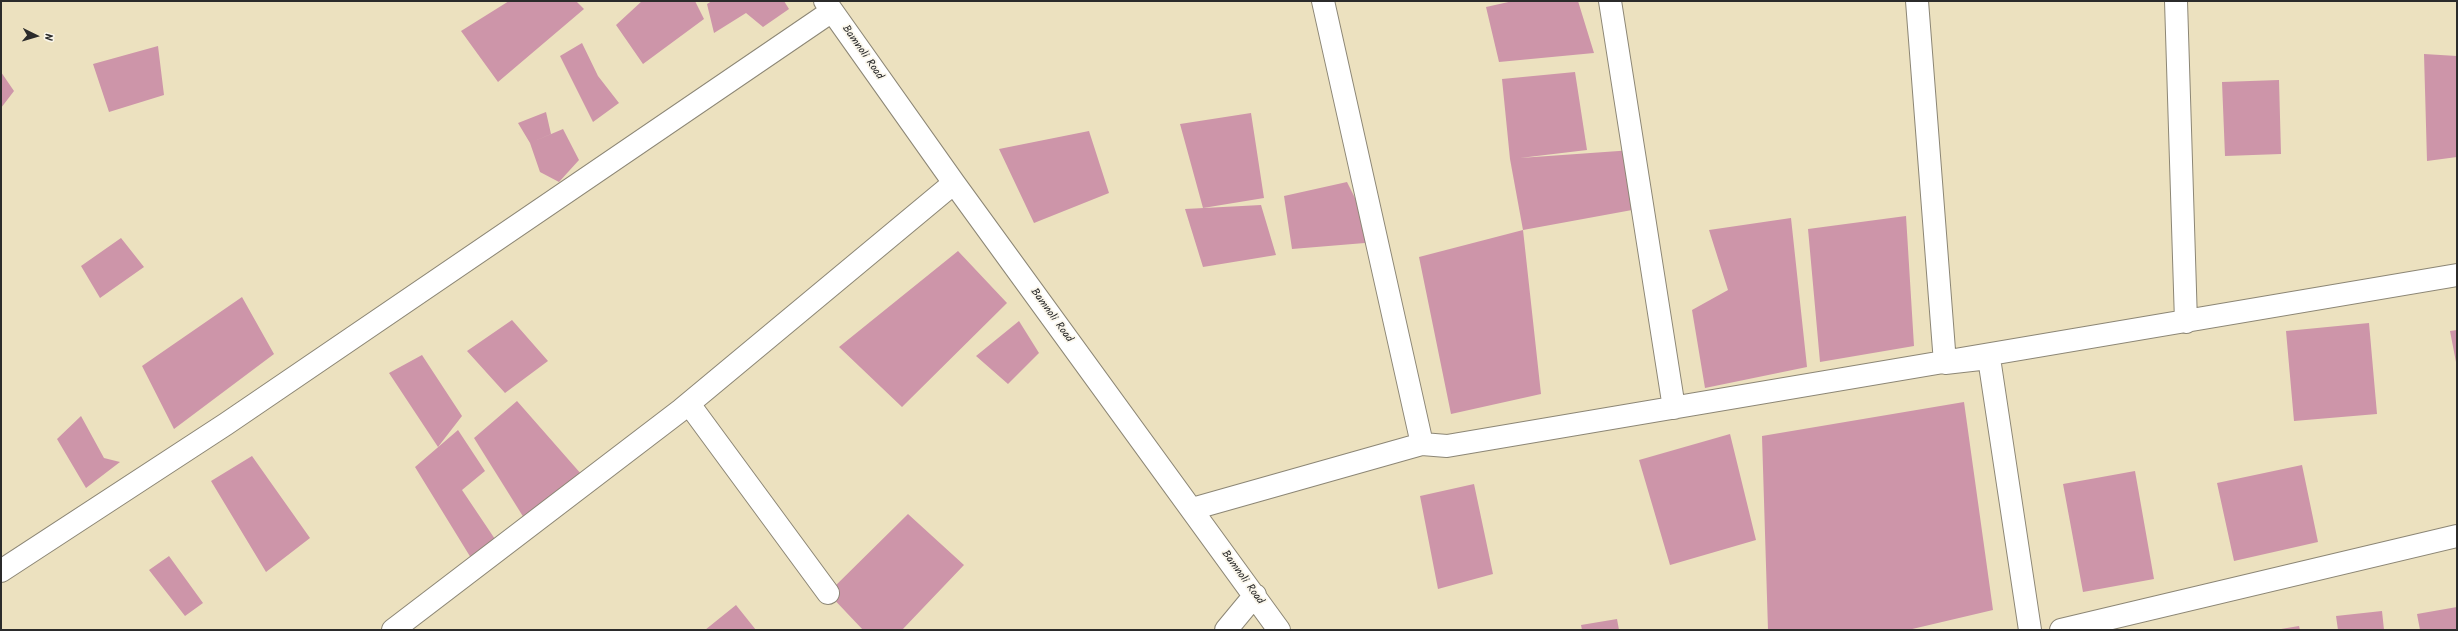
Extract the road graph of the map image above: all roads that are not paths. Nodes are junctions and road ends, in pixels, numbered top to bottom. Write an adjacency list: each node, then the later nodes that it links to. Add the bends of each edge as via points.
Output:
1 (1323, 1): 12 (street)
2 (1610, 1): 11 (street)
3 (1917, 1): 9 (street)
4 (2176, 1): 8 (street)
5 (828, 6): 6 (street, Bamnoli Road); 15 (street, via 226,424)
6 (954, 183): 10 (street); 13 (street, Bamnoli Road)
7 (2457, 275): 8 (street)
8 (2186, 322): 9 (street)
9 (1944, 363): 11 (street); 21 (street, via 1989,358)
10 (689, 404): 16 (street); 18 (street)
11 (1674, 408): 12 (street, via 1447,446)
12 (1422, 444): 13 (street)
13 (1192, 509): 17 (street, Bamnoli Road)
14 (2457, 536): 22 (street)
15 (1, 571)
16 (828, 592)
17 (1255, 595): 19 (street); 20 (street, Bamnoli Road)
18 (393, 630)
19 (1226, 630)
20 (1279, 630)
21 (2030, 630)
22 (2061, 630)

